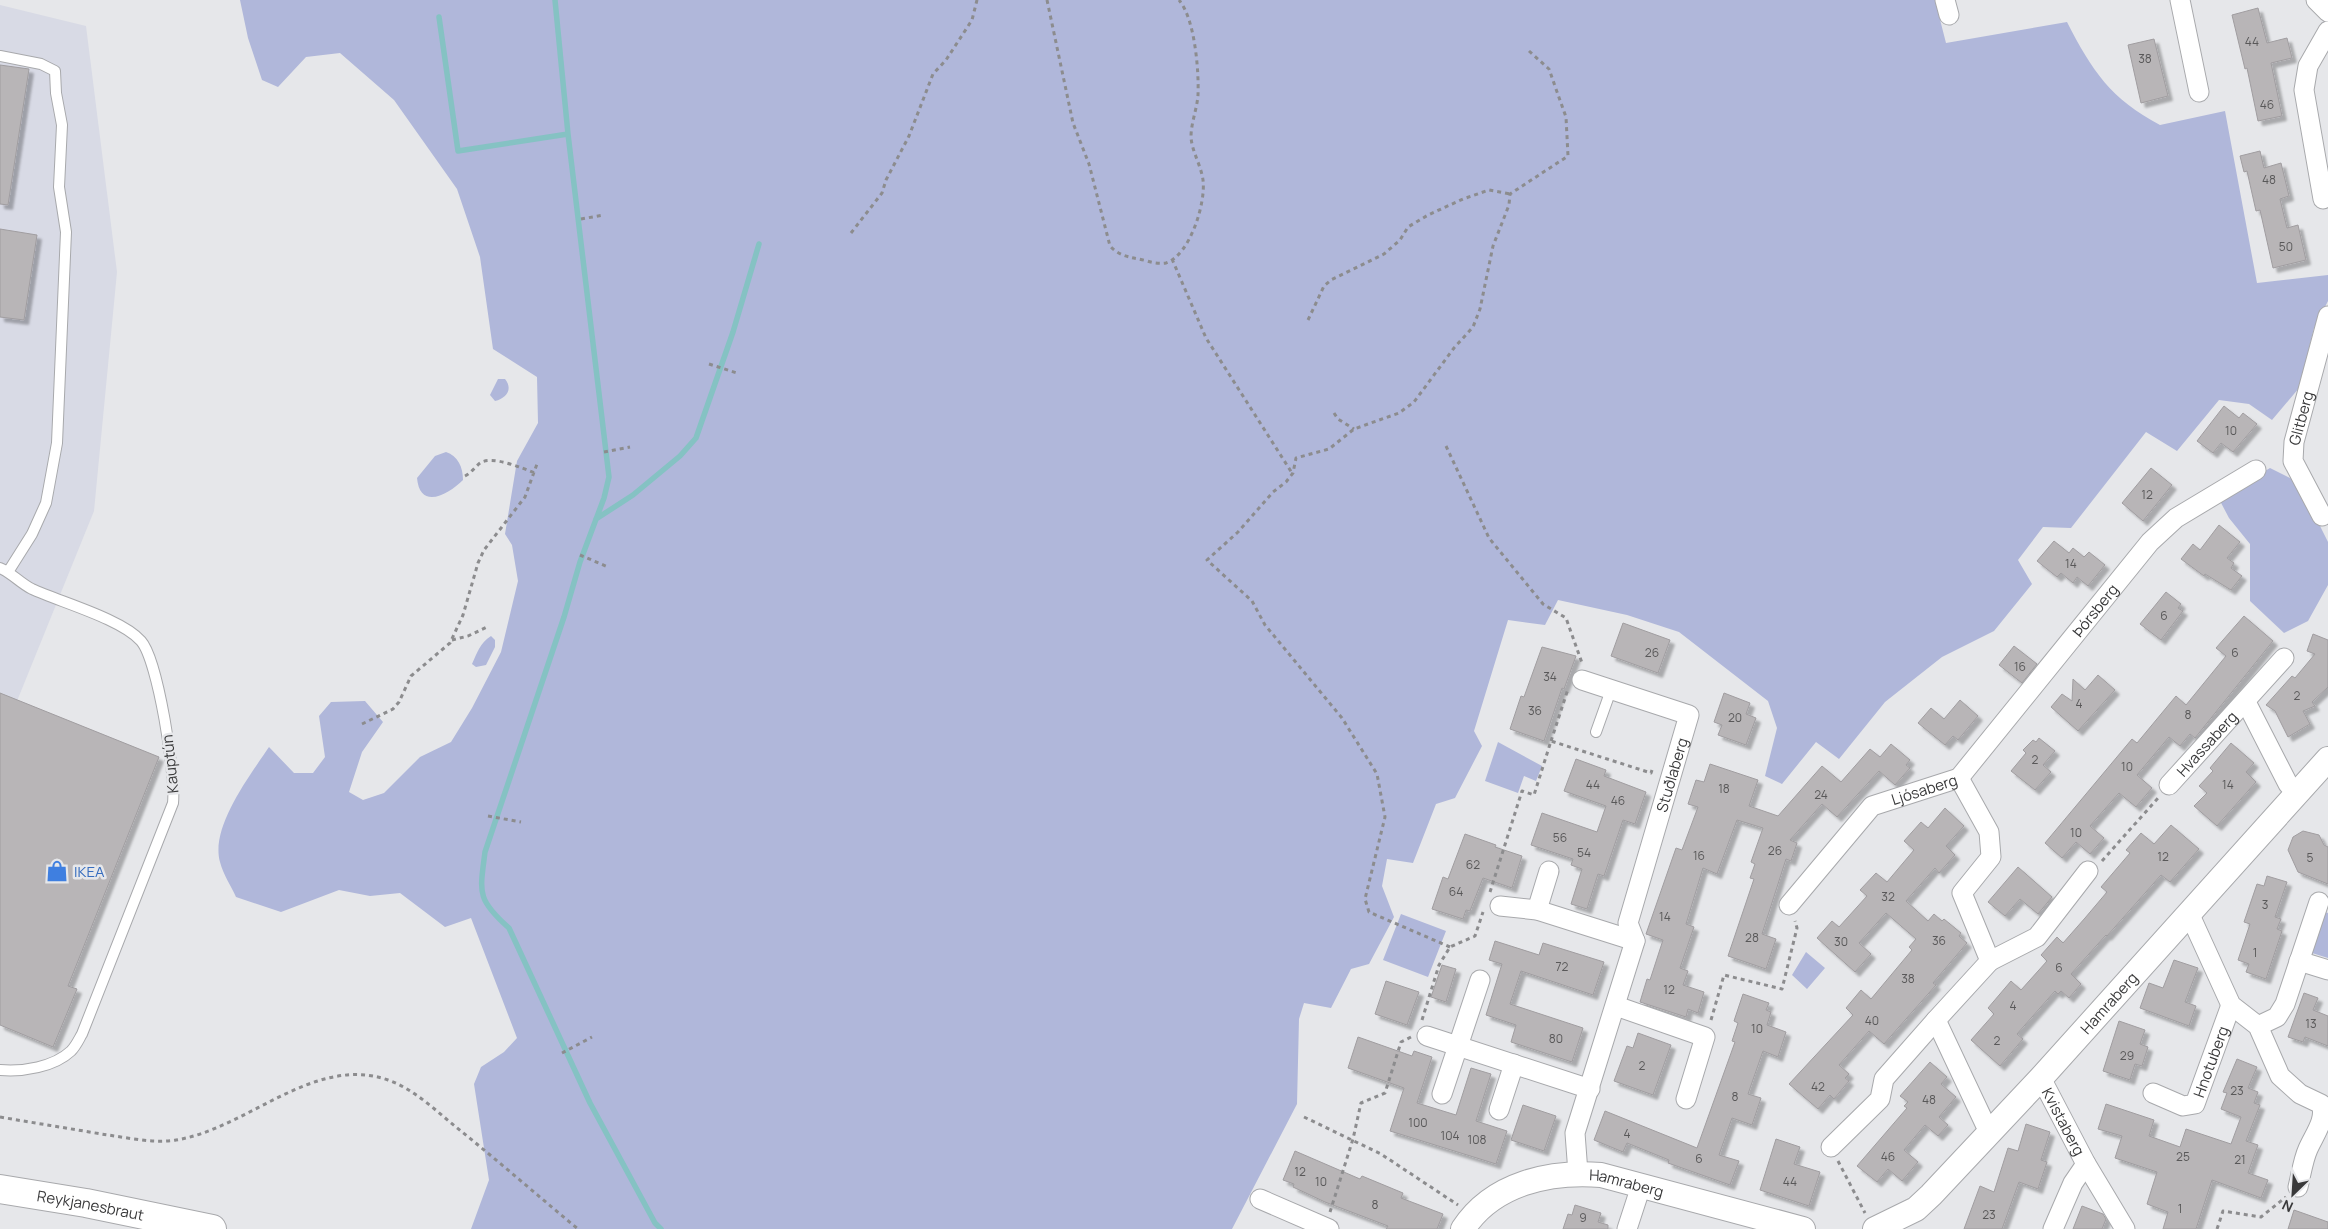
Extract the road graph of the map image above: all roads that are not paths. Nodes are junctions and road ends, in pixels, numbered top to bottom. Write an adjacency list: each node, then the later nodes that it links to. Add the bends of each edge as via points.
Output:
1 (2180, 0): 6 (street)
2 (2316, 0): 3 (street)
3 (2328, 12)
4 (2328, 31): 7 (street, via 2308,66 2304,90)
5 (0, 56): 11 (lane, via 41,64 55,71 62,125 59,187 66,232 57,443 46,503 32,534)
6 (2199, 92)
7 (2323, 199)
8 (2328, 316): 10 (street, Glitberg, via 2294,442 2293,461)
9 (2256, 470): 18 (street, Þórsberg, via 2176,518 2150,542)
10 (2322, 516)
11 (4, 570): 40 (lane, Kauptún, via 29,588 127,628 141,641 149,654 166,726 175,789 173,803 82,1034 72,1050 50,1064)
12 (2284, 658): 15 (street, Hvassaberg)
13 (1576, 681): 14 (street, Stuðlaberg)
14 (1611, 690): 16 (lane); 28 (street, Stuðlaberg, via 1689,715 1628,923)
15 (2246, 702): 19 (street, Hvassaberg); 20 (street, Hvassaberg)
16 (1596, 732)
17 (2328, 759): 20 (street, Hamraberg)
18 (1959, 778): 25 (street, Ljósaberg, via 1872,806); 29 (street, Ljósaberg, via 1989,832 1991,858 1962,893)
19 (2169, 785)
20 (2296, 794): 27 (street, Hamraberg)
21 (1549, 871): 26 (street)
22 (2088, 871): 29 (street, via 2037,937)
23 (2319, 902): 30 (street)
24 (1490, 905): 26 (street)
25 (1789, 905)
26 (1537, 910): 28 (street)
27 (2189, 913): 33 (street, Hnotuberg); 41 (street, Hamraberg)
28 (1635, 941): 34 (street, Stuðlaberg)
29 (1990, 961): 35 (street)
30 (2298, 961): 31 (street); 36 (street, via 2285,1004 2277,1017)
31 (2328, 970)
32 (1480, 980): 38 (street)
33 (2231, 1005): 36 (street, Hnotuberg); 43 (street, Hnotuberg, via 2195,1104 2184,1106)
34 (1616, 1006): 42 (street, Stuðlaberg); 45 (street, via 1705,1037)
35 (1936, 1020): 47 (street, via 1985,1124); 48 (street, via 1884,1079 1880,1099)
36 (2258, 1026): 52 (street, Hnotuberg, via 2280,1076 2300,1094 2321,1104 2324,1110 2308,1150)
37 (1422, 1031): 38 (street)
38 (1458, 1046): 39 (street); 44 (street)
39 (1514, 1064): 42 (street); 46 (street)
40 (0, 1070)
41 (2041, 1078): 47 (street, Hamraberg); 49 (street, Kvistaberg)
42 (1590, 1088): 50 (street, Stuðlaberg, via 1575,1133)
43 (2153, 1092)
44 (1442, 1094)
45 (1686, 1099)
46 (1499, 1110)
47 (1993, 1130): 56 (street, Hamraberg, via 1916,1209)
48 (1831, 1147)
49 (2086, 1164): 61 (street, Kvistaberg, via 2073,1183); 62 (street, Kvistaberg)
50 (1578, 1173): 51 (street, Hamraberg, via 1602,1175); 55 (street, Hamraberg, via 1546,1176 1504,1191)
51 (1641, 1186): 59 (street); 60 (street, Hamraberg)
52 (2298, 1188)
53 (0, 1189): 58 (highway, Reykjanesbraut)
54 (1260, 1199): 57 (street)
55 (1467, 1223)
56 (1872, 1225)
57 (1327, 1228)
58 (212, 1229)
59 (1627, 1229)
60 (1803, 1229)
61 (2053, 1229)
62 (2125, 1229)

